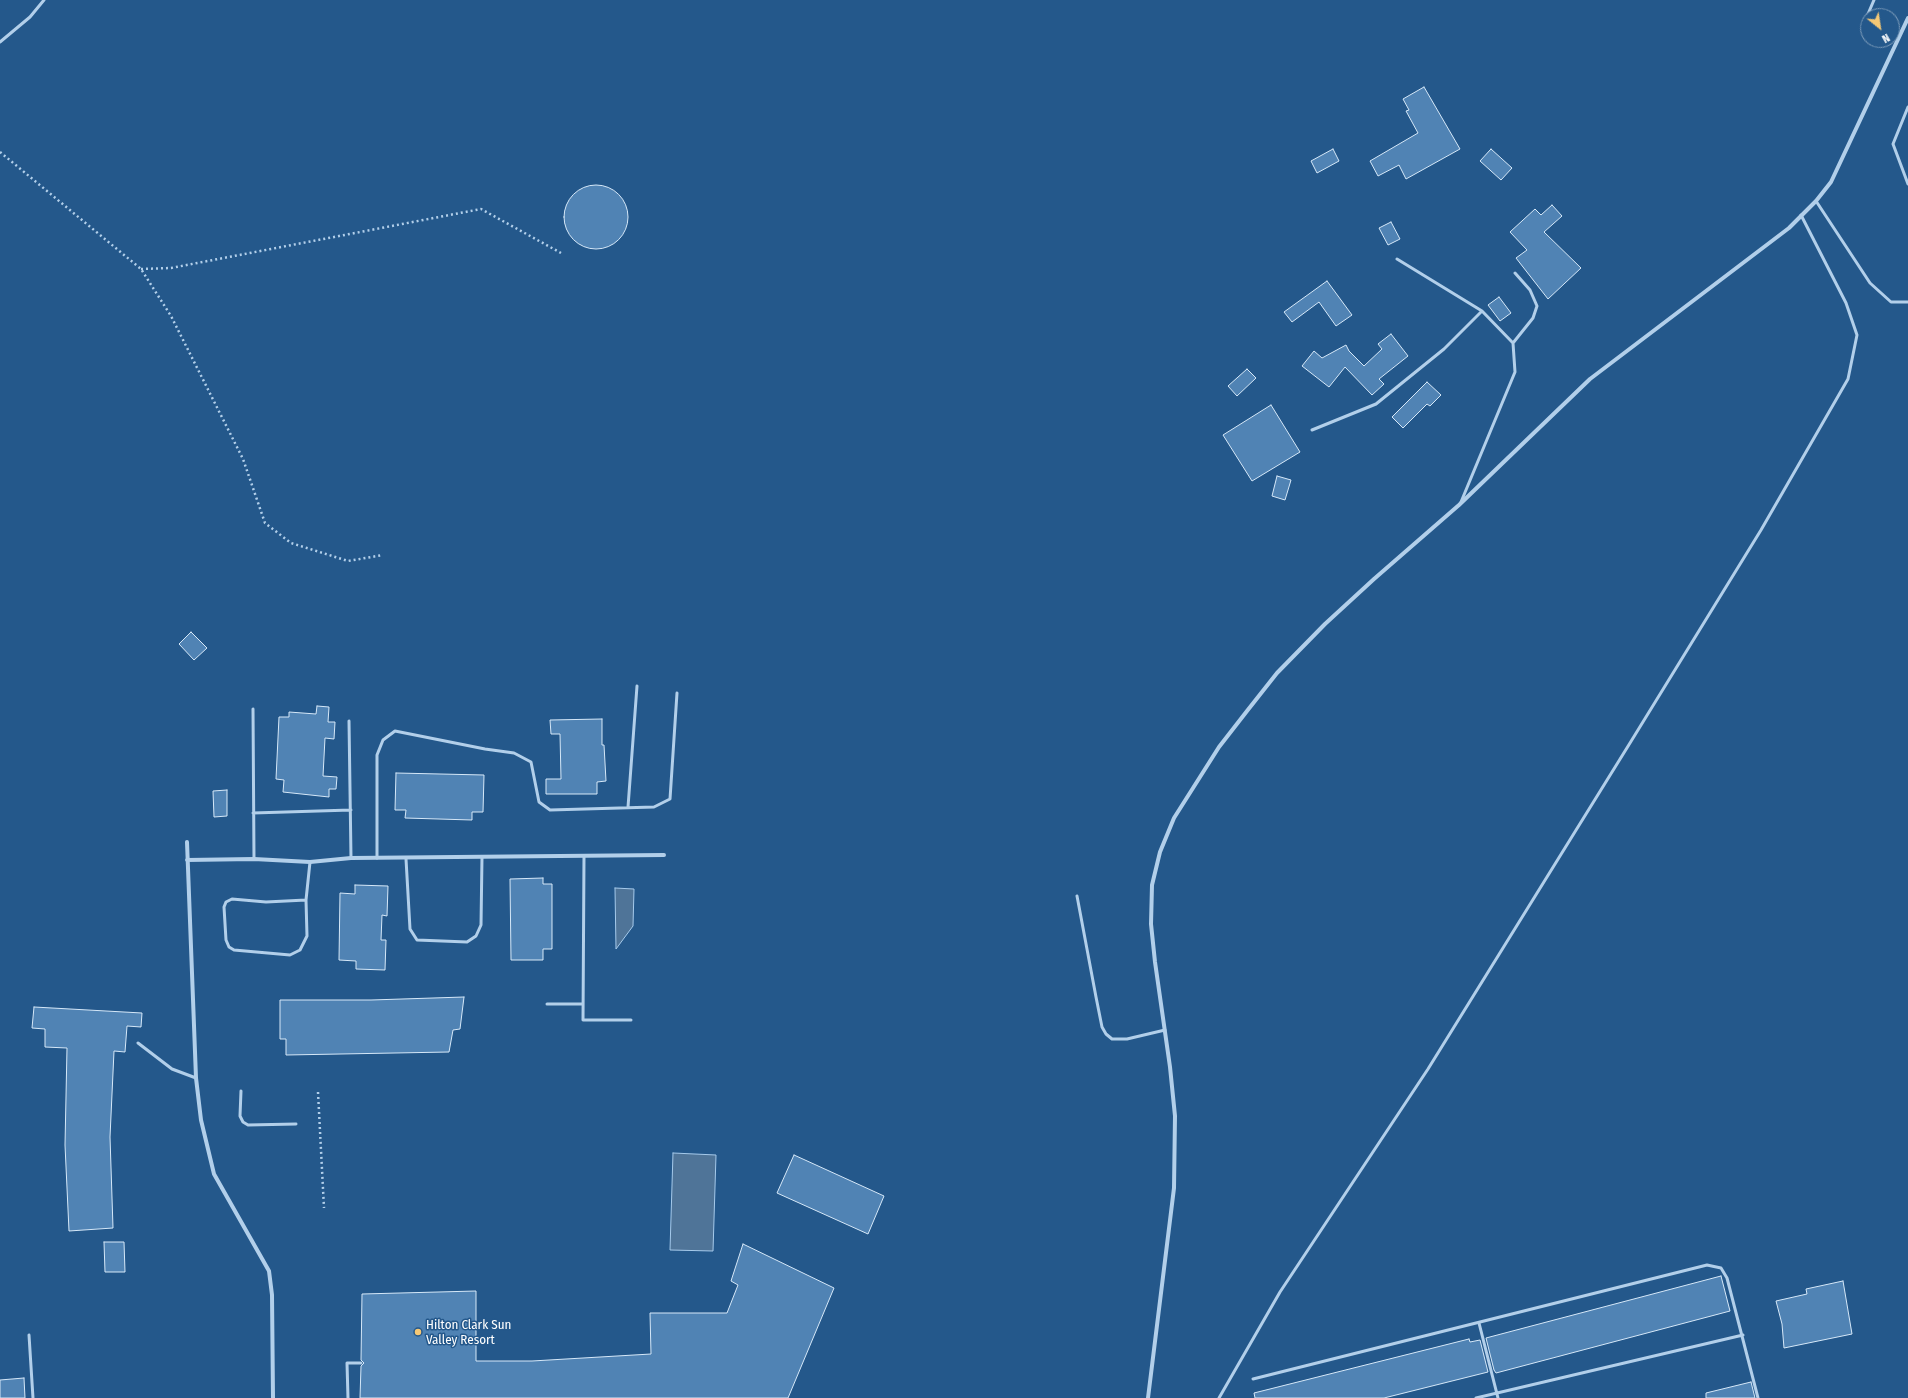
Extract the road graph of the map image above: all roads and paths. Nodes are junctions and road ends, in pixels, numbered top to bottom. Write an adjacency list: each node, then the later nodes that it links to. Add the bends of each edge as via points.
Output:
1 (44, 0): 3 (lane, via 30,17)
2 (1908, 18): 7 (street, via 1831,182)
3 (0, 42)
4 (1908, 107): 6 (lane, via 1893,144)
5 (0, 152): 11 (path)
6 (1908, 184)
7 (1816, 201): 8 (street); 13 (lane, via 1870,283 1892,302)
8 (1801, 215): 17 (street, via 1789,228 1590,379); 58 (lane, via 1846,303 1857,335 1848,379 1761,530 1630,743 1428,1069 1280,1292)
9 (560, 253): 11 (path, via 481,208 171,268)
10 (1397, 258): 14 (lane)
11 (141, 269): 18 (path, via 171,316 243,459 265,523 291,543 348,561)
12 (1515, 273): 15 (lane, via 1530,290 1537,306 1533,318)
13 (1908, 302)
14 (1482, 312): 15 (lane); 16 (lane, via 1444,349 1376,404)
15 (1513, 343): 17 (lane, via 1515,372)
16 (1312, 430)
17 (1460, 505): 41 (street, via 1325,624 1277,673 1219,747 1174,818 1160,852 1152,885 1151,924)
18 (383, 555)
19 (637, 686): 23 (lane)
20 (677, 694): 23 (lane, via 670,799 654,807)
21 (253, 708): 25 (lane)
22 (349, 721): 24 (lane)
23 (628, 807): 31 (lane, via 550,810 539,802 530,762 514,753 395,731 383,740 377,755)
24 (351, 810): 25 (lane); 30 (lane)
25 (253, 813): 33 (lane)
26 (187, 842): 34 (street)
27 (664, 855): 28 (street)
28 (584, 856): 29 (street); 39 (lane)
29 (482, 857): 32 (street); 32 (lane, via 482,924 476,936 467,942 417,940 410,929)
30 (352, 858): 31 (street); 35 (street)
31 (377, 858): 32 (street)
32 (406, 858)
33 (254, 859): 34 (street); 35 (street)
34 (187, 860): 43 (street, via 193,955)
35 (310, 862): 37 (lane)
36 (1077, 896): 41 (lane, via 1102,1027 1106,1034 1112,1039 1127,1039)
37 (306, 900): 37 (lane, via 307,936 300,950 290,955 234,950 229,947 226,940 226,902 232,899 266,902)
38 (547, 1004): 39 (lane)
39 (583, 1004): 40 (lane, via 583,1020)
40 (630, 1020)
41 (1165, 1030): 57 (street, via 1175,1116 1174,1188)
42 (138, 1043): 43 (lane, via 172,1069)
43 (196, 1078): 55 (street, via 204,1139 214,1174 268,1271 272,1295)
44 (241, 1091): 46 (lane, via 240,1116 243,1122 248,1125)
45 (318, 1092): 47 (path)
46 (296, 1124)
47 (324, 1208)
48 (1479, 1323): 50 (lane, via 1707,1265 1721,1268 1727,1278); 52 (lane); 53 (lane)
49 (30, 1335): 54 (lane)
50 (1743, 1335): 53 (lane); 61 (lane)
51 (361, 1363): 56 (lane, via 347,1363)
52 (1253, 1379)
53 (1496, 1394): 59 (lane); 60 (lane)
54 (33, 1398)
55 (273, 1398)
56 (348, 1398)
57 (1148, 1398)
58 (1220, 1398)
59 (1476, 1398)
60 (1498, 1398)
61 (1758, 1398)

